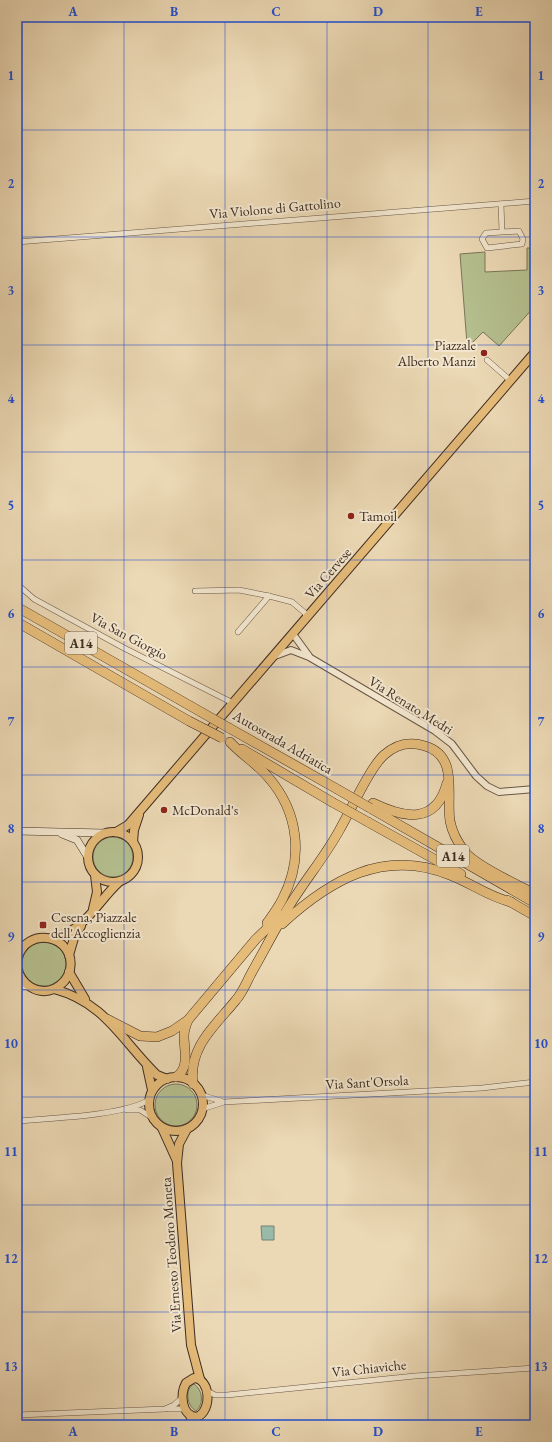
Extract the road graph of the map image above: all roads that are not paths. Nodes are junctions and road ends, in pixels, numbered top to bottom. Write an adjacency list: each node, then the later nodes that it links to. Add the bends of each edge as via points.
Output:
1 (535, 201): 2 (street, Via Violone di Gattolino)
2 (501, 204): 3 (street); 4 (street, Via Violone di Gattolino, via 409,209)
3 (502, 232): 3 (street, via 486,233 482,239 487,248 522,244 523,239 519,231)
4 (17, 242)
5 (535, 352): 7 (main road, Via Cervese)
6 (487, 360): 7 (street)
7 (511, 381): 12 (main road, Via Cervese)
8 (17, 584): 18 (street, Via San Giorgio, via 34,599)
9 (195, 591): 10 (street, via 239,590)
10 (269, 596): 12 (street, via 292,602); 14 (street)
11 (17, 607): 22 (highway, Autostrada Adriatica / A14, bridge)
12 (307, 618): 15 (main road, Via Cervese)
13 (17, 622): 19 (highway, Autostrada Adriatica / A14, bridge)
14 (238, 632)
15 (293, 634): 16 (main road, Via Cervese); 17 (street, Via Renato Medri)
16 (274, 657): 17 (street, Via Renato Medri, via 291,650); 18 (main road, Via Cervese)
17 (310, 657): 21 (street, Via Renato Medri, via 435,730 452,744 476,776 487,786 499,792)
18 (233, 703): 23 (main road, Via Cervese)
19 (226, 740): 33 (highway, Autostrada Adriatica / A14, bridge); 40 (highway, via 264,773 279,791 294,824 295,861 282,900)
20 (449, 776): 22 (highway, via 439,802 421,814 400,815); 32 (highway, via 450,820 454,835 466,853 476,862); 35 (highway, via 440,756 425,746 413,743 401,745 383,756 335,838)
21 (535, 789)
22 (372, 806): 34 (highway, Autostrada Adriatica / A14)
23 (140, 811): 26 (main road, Via Cervese, via 128,825); 28 (main road, Via Cervese)
24 (17, 830): 25 (main road)
25 (54, 832): 27 (main road); 29 (main road, via 77,840)
26 (116, 832): 27 (main road); 28 (main road)
27 (104, 833): 29 (main road, via 92,842)
28 (133, 842): 31 (main road, via 138,855 136,869 132,875)
29 (87, 856): 30 (main road, via 89,866)
30 (95, 875): 31 (main road, via 106,882); 37 (main road, via 97,898)
31 (119, 882): 37 (main road)
32 (535, 894)
33 (511, 902): 36 (highway, Autostrada Adriatica / A14); 38 (highway, via 498,899 451,875 430,868 385,865 347,877 318,894)
34 (535, 903)
35 (289, 907): 38 (highway); 40 (highway)
36 (535, 916)
37 (88, 917): 39 (main road, via 69,933); 41 (main road, via 74,938)
38 (276, 930): 54 (highway, via 237,998 196,1053 192,1064)
39 (51, 938): 41 (main road, via 65,947); 42 (main road, via 43,937 29,942 20,951)
40 (256, 939): 50 (highway)
41 (69, 955): 44 (main road)
42 (17, 960)
43 (17, 968): 46 (main road)
44 (69, 972): 47 (main road, via 66,979); 48 (main road)
45 (17, 986): 46 (main road)
46 (28, 986): 47 (main road, via 36,990)
47 (54, 989): 48 (main road, via 73,994)
48 (86, 1002): 49 (main road)
49 (107, 1019): 50 (highway, via 130,1033 148,1037 164,1035); 51 (main road)
50 (188, 1020): 52 (highway, via 184,1034 184,1070)
51 (144, 1060): 52 (main road, via 157,1075); 55 (main road)
52 (171, 1078): 54 (main road, via 182,1078); 55 (main road, via 161,1081)
53 (535, 1082): 58 (street, Via Sant'Orsola, via 482,1088)
54 (193, 1084): 56 (main road)
55 (152, 1090): 57 (main road)
56 (201, 1094): 58 (street); 59 (main road)
57 (149, 1100): 60 (street); 61 (main road)
58 (224, 1102): 59 (street, Via Sant'Orsola)
59 (202, 1109): 64 (main road, via 197,1121)
60 (122, 1110): 61 (street, via 140,1110); 62 (street)
61 (152, 1117): 63 (main road)
62 (17, 1121)
63 (162, 1128): 64 (main road, via 175,1131); 65 (main road, Via Ernesto Teodoro Moneta)
64 (187, 1129): 65 (main road, Via Ernesto Teodoro Moneta, via 179,1144)
65 (177, 1163): 66 (main road, Via Ernesto Teodoro Moneta)
66 (191, 1344): 68 (main road, Via Ernesto Teodoro Moneta); 69 (main road, Via Ernesto Teodoro Moneta)
67 (535, 1368): 71 (street, Via Chiaviche, via 415,1376)
68 (200, 1379): 69 (main road); 70 (main road)
69 (188, 1380): 72 (main road)
70 (207, 1391): 71 (street, Via Chiaviche); 73 (main road)
71 (227, 1396): 73 (street, via 216,1397)
72 (182, 1398): 74 (street); 75 (main road)
73 (207, 1403): 77 (main road)
74 (165, 1409): 75 (street); 76 (street)
75 (188, 1412): 77 (main road, via 197,1417); 78 (main road)
76 (17, 1415)
77 (202, 1415): 79 (main road)
78 (193, 1425)
79 (200, 1425)

